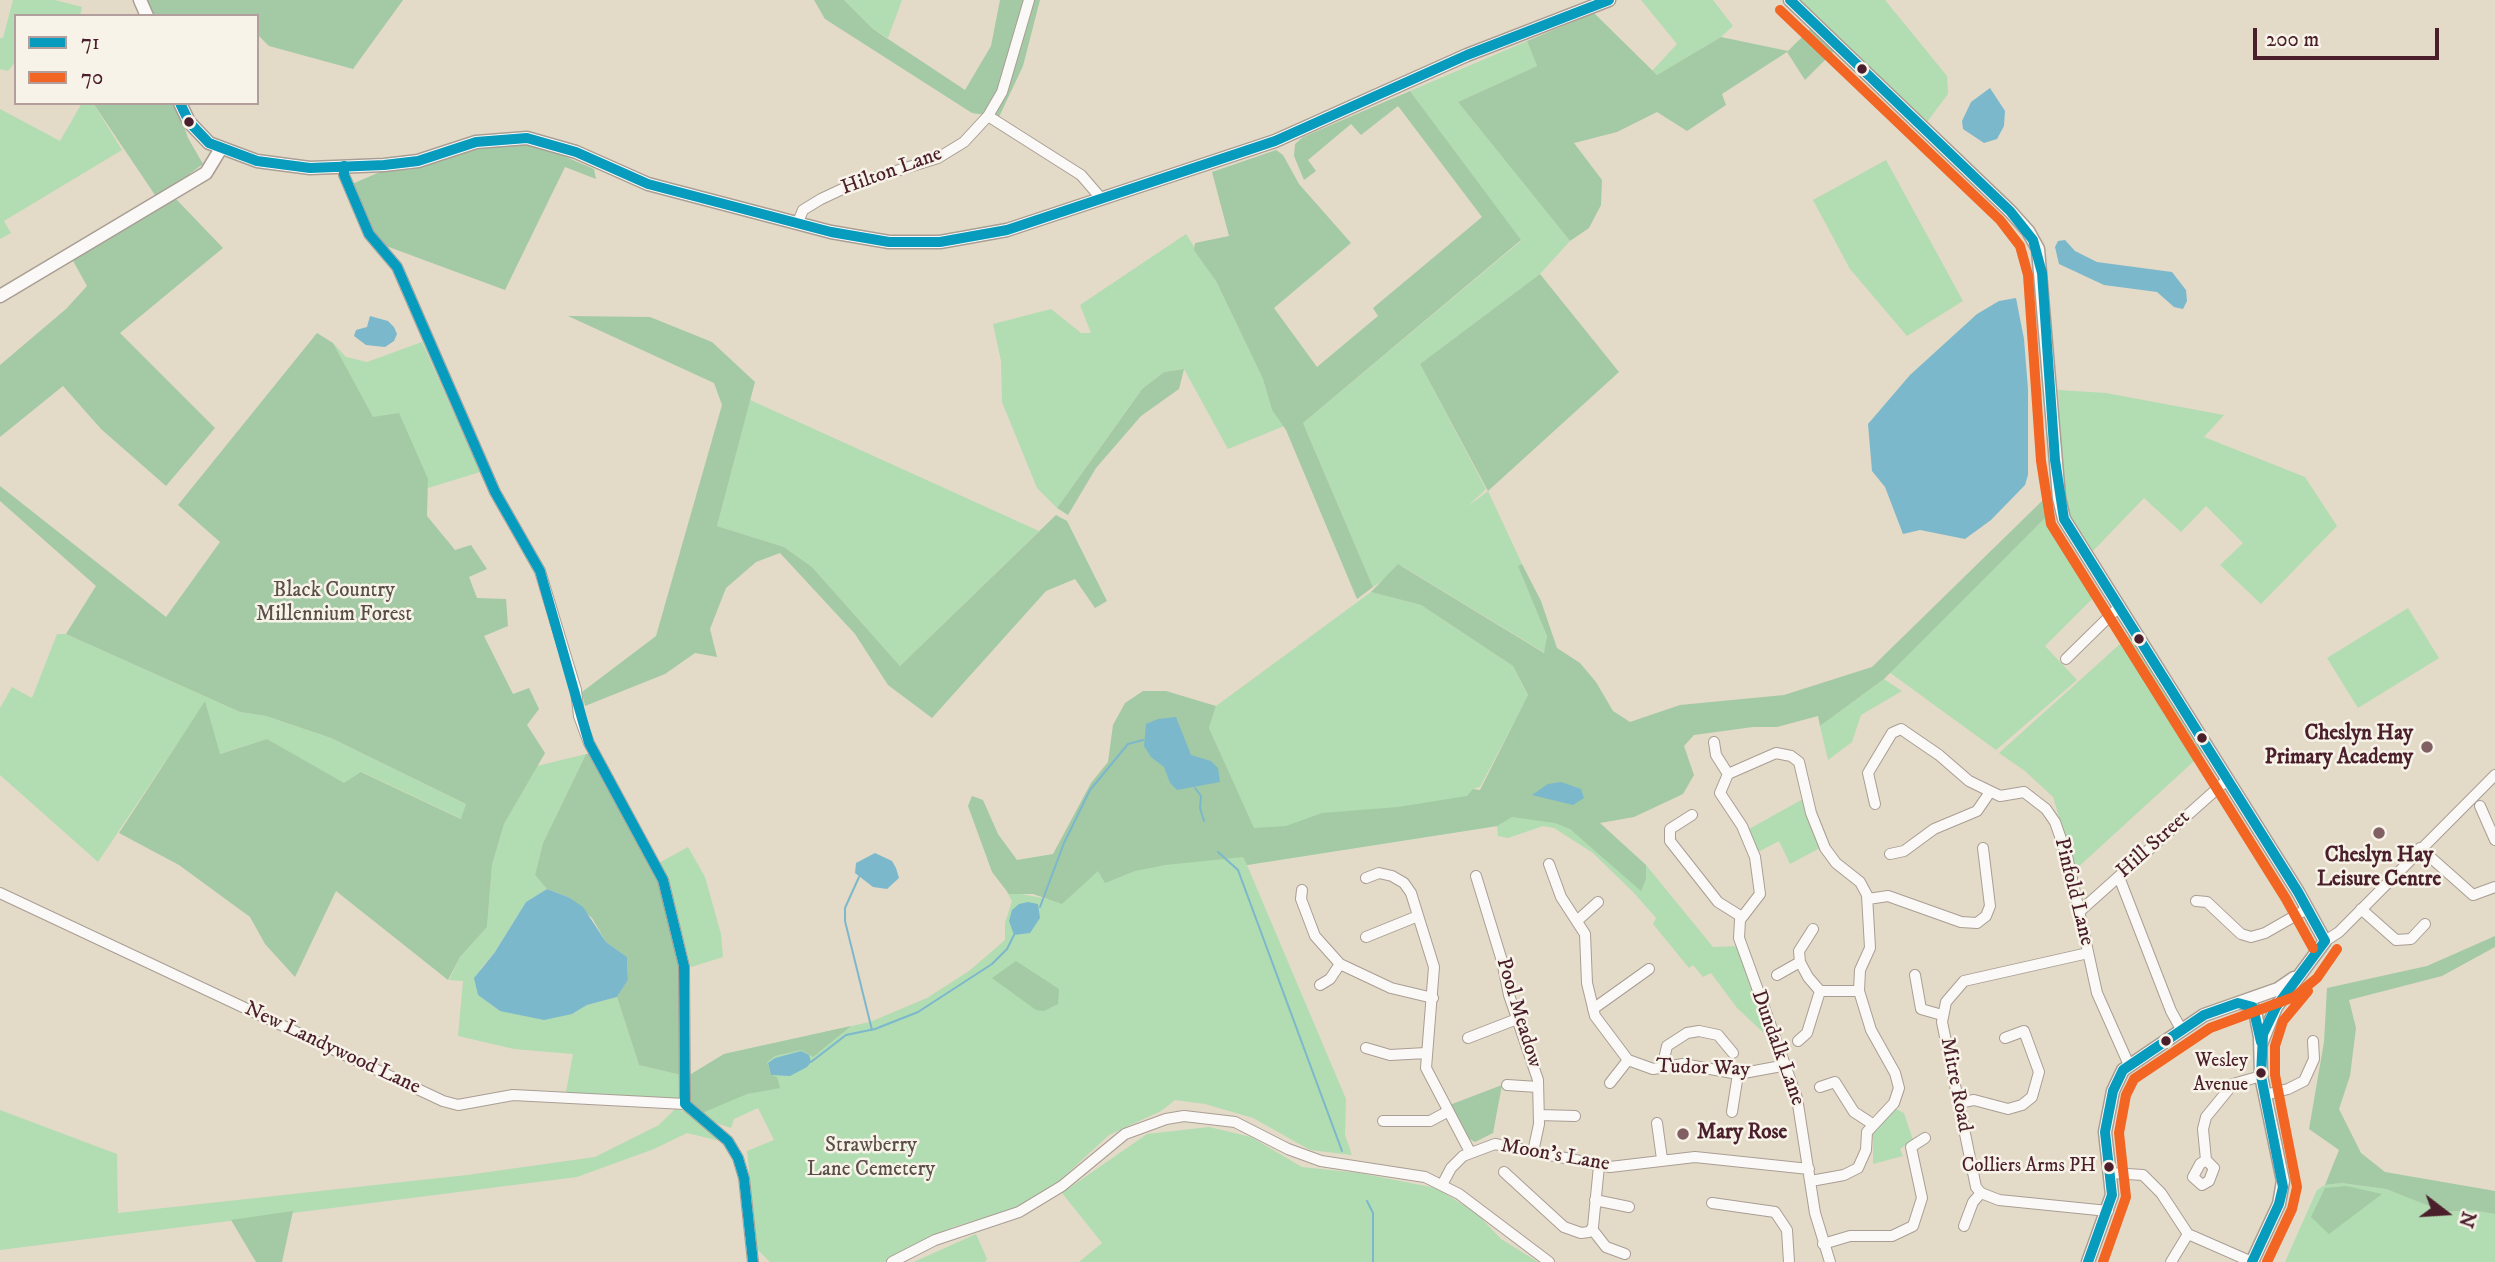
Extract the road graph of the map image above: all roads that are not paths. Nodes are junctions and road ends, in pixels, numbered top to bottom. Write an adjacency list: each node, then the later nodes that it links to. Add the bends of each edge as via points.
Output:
1 (1030, 0): 5 (street, Hilton Lane, via 1010,69)
2 (1609, 0): 8 (main road, via 1467,55 1283,138)
3 (1790, 0): 11 (main road, via 2011,211 2034,240 2042,273 2061,510 2072,536)
4 (181, 105): 6 (main road, via 198,134)
5 (988, 116): 8 (street, via 1081,175); 9 (street, Hilton Lane, via 964,142 938,158 851,185 803,211)
6 (220, 149): 7 (main road, via 291,166); 10 (main road, via 206,173)
7 (344, 166): 9 (main road, via 418,161 472,143 527,138 576,152 648,184); 81 (street, via 369,234 397,267 495,492 540,571 589,743 663,880 684,966)
8 (1100, 197): 9 (main road, via 1007,230 940,242 873,240)
9 (798, 222)
10 (0, 296)
11 (2119, 607): 12 (street); 16 (main road)
12 (2066, 659)
13 (1714, 742): 14 (street)
14 (1727, 774): 32 (street, via 1776,753 1796,759 1825,848 1860,882); 39 (street, via 1720,796 1746,833 1761,885 1758,898)
15 (2495, 775): 23 (street)
16 (2228, 779): 27 (street, Hill Street); 35 (main road)
17 (1990, 792): 18 (street, Pinfold Lane, via 1898,729 1868,773); 24 (street, via 1977,811 1934,829 1904,851); 37 (street, Pinfold Lane, via 2006,796 2024,792 2051,814 2067,856)
18 (1875, 804)
19 (2480, 806): 21 (street)
20 (1692, 815): 39 (street, via 1670,829 1670,841 1718,902)
21 (2495, 841)
22 (1983, 848): 32 (street, via 1990,906 1977,923 1961,922 1888,896)
23 (2420, 848): 29 (street, via 2473,895); 36 (street)
24 (1890, 854)
25 (1549, 864): 40 (street, Tudor Way, via 1560,897)
26 (1476, 876): 59 (street, Pool Meadow)
27 (2119, 877): 37 (street, Hill Street); 60 (street)
28 (1366, 878): 38 (street, via 1380,873 1401,881 1411,893)
29 (2495, 887)
30 (0, 893): 81 (street, New Landywood Lane, via 443,1101 458,1104 513,1095)
31 (1301, 895): 47 (street, via 1315,936)
32 (1868, 900): 54 (street, via 1870,948 1860,970)
33 (2196, 901): 35 (street, via 2207,902 2241,934 2251,937)
34 (1598, 902): 40 (street)
35 (2307, 909): 44 (main road)
36 (2361, 909): 41 (street, via 2396,940 2411,939); 44 (street)
37 (2079, 912): 45 (street, Pinfold Lane)
38 (1418, 916): 43 (street); 55 (street, via 1433,957)
39 (1742, 917): 70 (street, Dundalk Lane, via 1738,929 1744,956)
40 (1578, 919): 57 (street, Tudor Way, via 1587,942 1587,983)
41 (2424, 924)
42 (1808, 930): 46 (street)
43 (1366, 937)
44 (2325, 941): 49 (main road)
45 (2088, 953): 58 (street, Mitre Road, via 1969,979 1954,989); 71 (street, Pinfold Lane, via 2097,993)
46 (1800, 962): 50 (street); 53 (street)
47 (1340, 964): 52 (street); 55 (street, via 1391,988)
48 (1649, 969): 57 (street)
49 (2306, 969): 56 (main road, via 2278,989); 65 (main road, via 2271,1014)
50 (1777, 975)
51 (1915, 975): 58 (street, via 1921,1009)
52 (1320, 985)
53 (1820, 991): 54 (street); 63 (street, via 1809,1036)
54 (1858, 991): 88 (street, via 1899,1088 1894,1103)
55 (1433, 998): 67 (street)
56 (2238, 1003): 60 (main road, via 2213,1010); 65 (main road, via 2253,1007)
57 (1593, 1009): 69 (street, Tudor Way, via 1599,1025)
58 (1941, 1015): 80 (street, Mitre Road)
59 (1517, 1019): 61 (street); 77 (street, Pool Meadow)
60 (2182, 1029): 71 (main road)
61 (1468, 1038)
62 (2005, 1038): 80 (street, via 2022,1028 2039,1072 2037,1088 2028,1102 2008,1110 1974,1100)
63 (1798, 1041)
64 (2313, 1041): 79 (street, via 2314,1059 2304,1081)
65 (2261, 1044): 74 (main road)
66 (1366, 1048): 67 (street, via 1390,1055)
67 (1426, 1053): 82 (street, via 1430,1081)
68 (1733, 1053): 72 (street, via 1718,1035 1687,1033 1667,1046)
69 (1628, 1060): 72 (street, Tudor Way); 75 (street)
70 (1787, 1065): 73 (street, Tudor Way); 95 (street, Dundalk Lane)
71 (2129, 1065): 97 (main road, via 2119,1077 2109,1105 2105,1132)
72 (1662, 1068): 73 (street, Tudor Way, via 1682,1064)
73 (1738, 1074): 83 (street)
74 (2260, 1076): 79 (main road); 93 (street, via 2233,1084 2209,1112 2203,1129)
75 (1610, 1083)
76 (1507, 1084): 77 (street)
77 (1538, 1087): 84 (street, Pool Meadow)
78 (1820, 1087): 88 (street, via 1835,1082 1854,1112)
79 (2265, 1095): 117 (main road, via 2283,1187)
80 (1958, 1103): 100 (street, Mitre Road)
81 (685, 1104): 110 (street, via 728,1141 738,1158)
82 (1447, 1112): 86 (street, via 1430,1121); 90 (street)
83 (1732, 1112)
84 (1539, 1115): 85 (street); 91 (street, Pool Meadow)
85 (1575, 1116)
86 (1382, 1121)
87 (1657, 1123): 92 (street)
88 (1871, 1123): 98 (street, via 1858,1168)
89 (1925, 1138): 108 (street, via 1908,1149 1922,1199 1913,1226 1892,1236 1850,1236)
90 (1470, 1152): 91 (street, Moon's Lane, via 1494,1144); 99 (street, Moon's Lane, via 1451,1168)
91 (1533, 1152): 94 (street, Moon's Lane)
92 (1662, 1159): 94 (street, Moon's Lane); 95 (street, Moon's Lane, via 1695,1157)
93 (2206, 1160)
94 (1599, 1166): 101 (street)
95 (1809, 1169): 98 (street, Dundalk Lane)
96 (1504, 1172): 106 (street, via 1567,1229 1581,1233)
97 (2111, 1173): 104 (main road); 107 (street, via 2143,1175)
98 (1811, 1181): 108 (street, Dundalk Lane)
99 (1442, 1185): 111 (street, via 1408,1173 1308,1158 1235,1122 1206,1117 1166,1119 1125,1134 1048,1196 1020,1212 935,1240); 112 (street)
100 (1981, 1193): 104 (street, via 1998,1200); 105 (street)
101 (1595, 1200): 102 (street); 106 (street)
102 (1629, 1207)
103 (1717, 1207): 113 (street, via 1775,1212 1787,1230)
104 (2108, 1211): 115 (main road)
105 (1964, 1226)
106 (1592, 1229): 109 (street, via 1606,1247)
107 (2188, 1234): 116 (street); 117 (street)
108 (1823, 1244): 114 (street, Dundalk Lane)
109 (1625, 1254)
110 (753, 1262)
111 (892, 1262)
112 (1549, 1262)
113 (1789, 1262)
114 (1830, 1262)
115 (2088, 1262)
116 (2171, 1262)
117 (2252, 1262)

